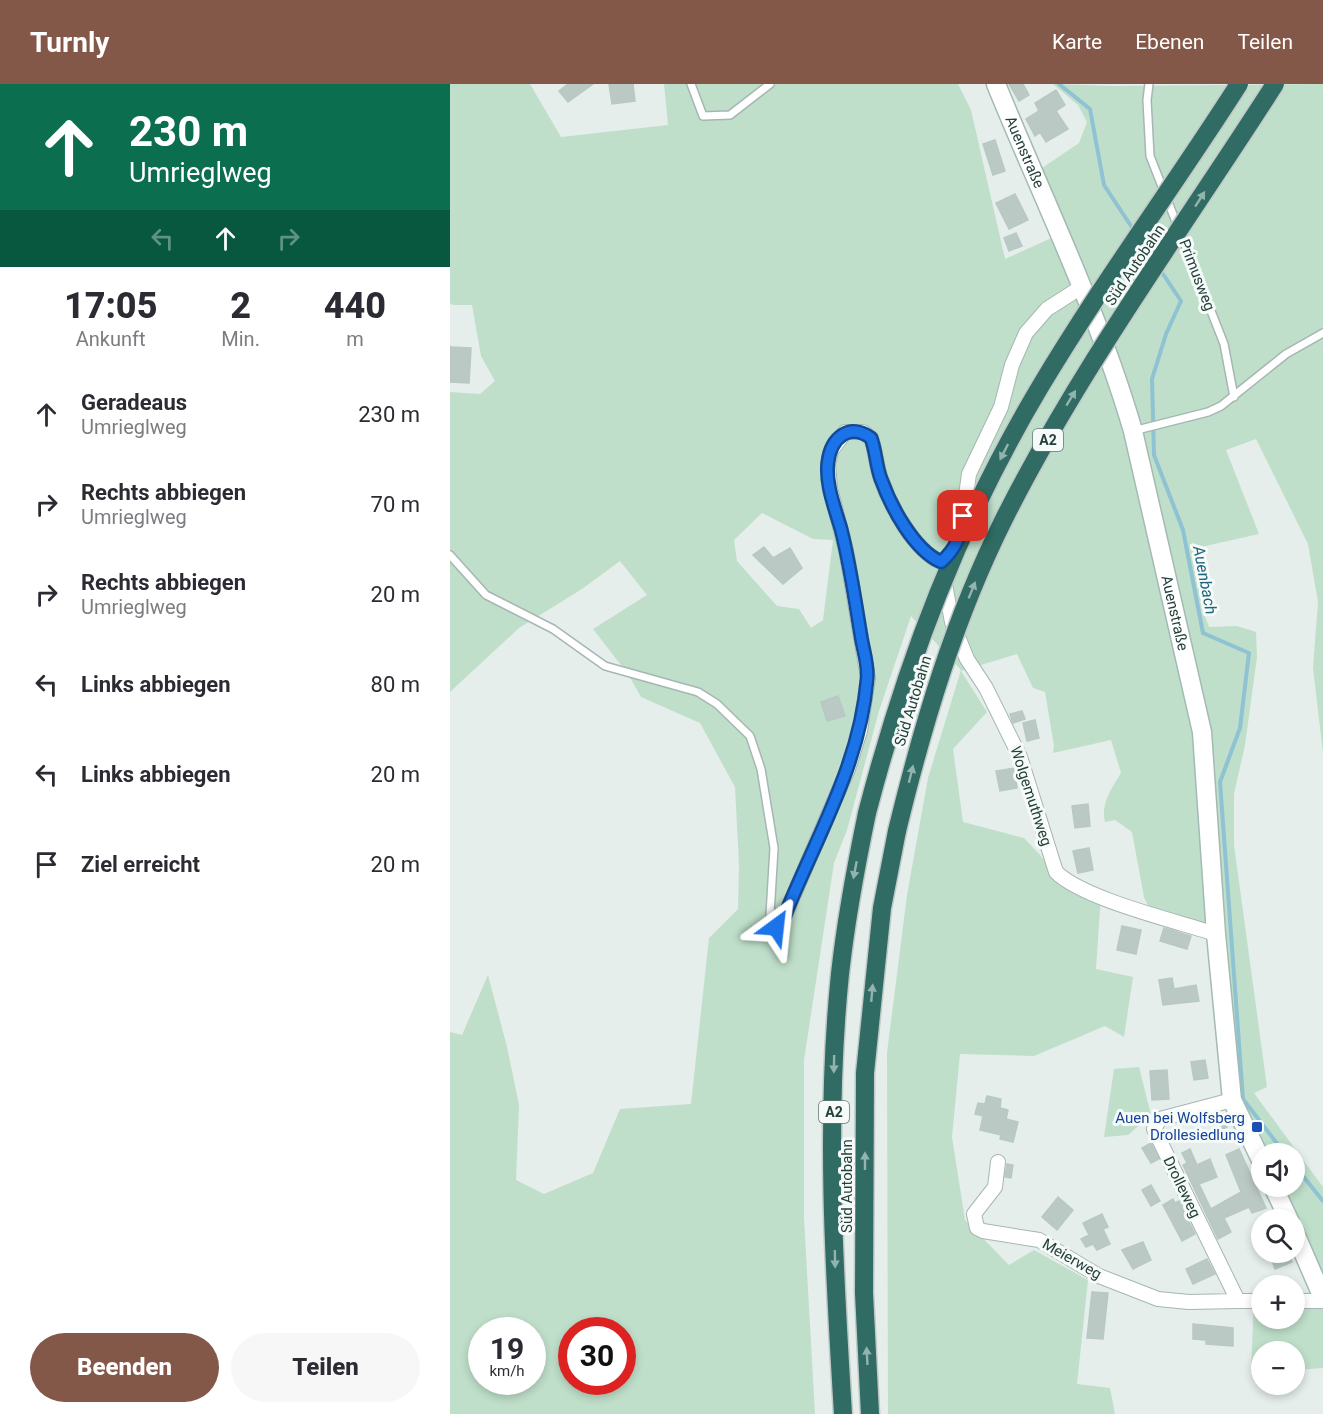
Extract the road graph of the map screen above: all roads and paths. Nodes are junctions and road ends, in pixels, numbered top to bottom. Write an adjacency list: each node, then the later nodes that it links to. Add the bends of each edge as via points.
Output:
1 (691, 84): 2 (lane, via 703,116 730,116)
2 (770, 84)
3 (996, 84): 7 (street, Auenstraße)
4 (1149, 84): 9 (lane, Primusweg, via 1150,156 1224,344)
5 (1239, 84): 23 (highway, Süd Autobahn / A2, one-way to 23, bridge, via 1080,322 1006,447 950,563 889,729 848,905 835,1047 832,1171)
6 (1275, 84): 24 (highway, Süd Autobahn / A2, one-way to 6, bridge, via 864,1293 865,1073 882,908 897,831 934,691 1004,519 1108,336)
7 (1083, 286): 10 (street, Auenstraße); 12 (street, via 1047,309 1026,333 1012,365 1001,407 969,474 960,536 954,551)
8 (1323, 333): 9 (lane, via 1286,354)
9 (1234, 397): 10 (lane, via 1208,412)
10 (1133, 431): 14 (street, Auenstraße, via 1202,732)
11 (450, 555): 13 (lane, via 486,595 553,629 605,666 698,692 717,704 750,736 761,769 774,848 770,915)
12 (941, 562): 13 (street, via 917,546 882,481 871,438 855,431 844,432 837,439 828,464 830,488 846,550 868,678 860,731 848,769 785,915); 14 (street, Wolgemuthweg, via 952,621 967,659 1020,757 1056,872 1067,884)
13 (776, 927)
14 (1216, 934): 15 (street, Auenstraße)
15 (1232, 1100): 16 (street, Auenstraße); 21 (street, Drolleweg, via 1160,1119 1154,1129)
16 (1253, 1143)
17 (998, 1162): 21 (street, Meierweg, via 995,1187 974,1214 974,1222 983,1231 1039,1240 1099,1276 1158,1299)
18 (1305, 1257): 19 (street)
19 (1323, 1299): 20 (street)
20 (1305, 1300)
21 (1238, 1301): 22 (street)
22 (1251, 1301)
23 (843, 1414)
24 (870, 1414)

